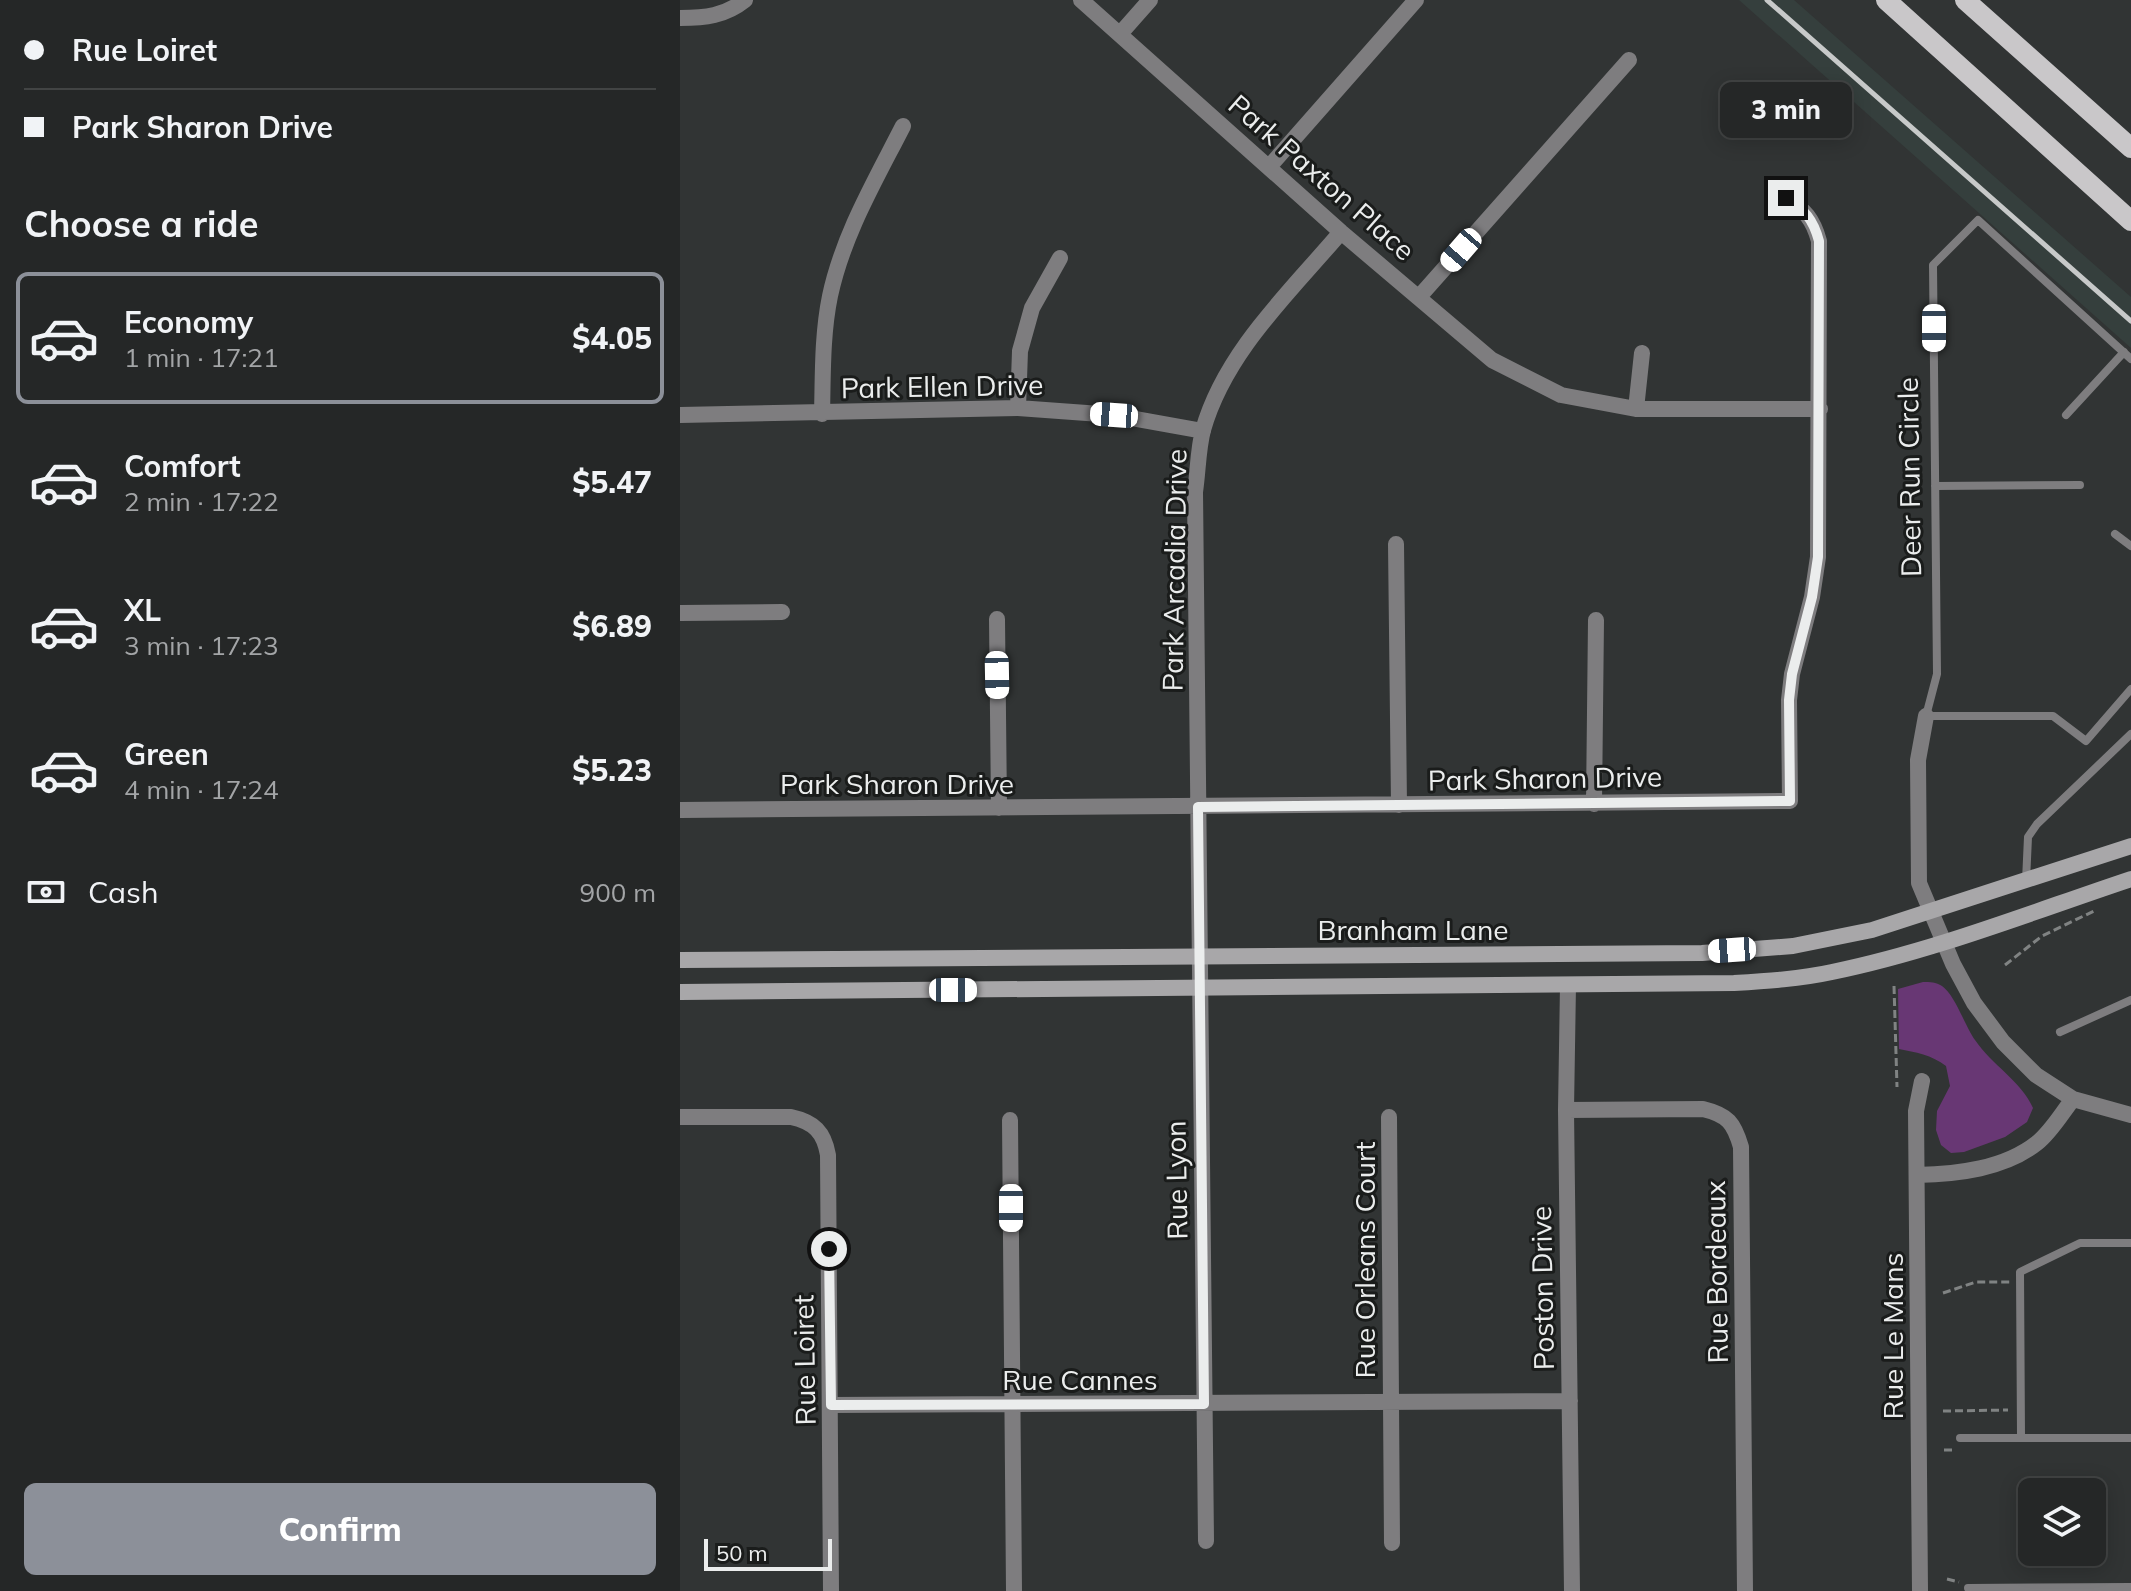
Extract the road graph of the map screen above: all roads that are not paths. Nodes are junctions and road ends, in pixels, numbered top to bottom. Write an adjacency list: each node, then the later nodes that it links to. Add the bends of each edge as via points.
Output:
1 (745, 0): 7 (street, via 707,18)
2 (1081, 0): 8 (street, Park Paxton Place)
3 (1150, 0): 8 (street)
4 (1416, 0): 12 (street)
5 (1886, 0): 14 (main road)
6 (1965, 0): 11 (main road)
7 (680, 18)
8 (1120, 34): 12 (street, Park Paxton Place)
9 (1629, 60): 17 (street)
10 (903, 126): 23 (street, via 841,256 825,335)
11 (2131, 148)
12 (1269, 167): 15 (street, Park Paxton Place)
13 (1786, 198): 22 (street, Park Sharon Drive, via 1806,211 1819,241)
14 (2131, 221)
15 (1341, 232): 17 (street, Park Paxton Place); 26 (street, Park Arcadia Drive, via 1240,352)
16 (1060, 258): 20 (street, via 1032,308 1020,351)
17 (1419, 297): 21 (street, Park Paxton Place, via 1492,360 1561,395)
18 (1642, 353): 21 (street)
19 (2127, 355): 25 (lane); 28 (lane, Deer Run Circle, via 1978,220 1933,265)
20 (1018, 408): 23 (street, Park Ellen Drive); 26 (street, Park Ellen Drive, via 1114,415)
21 (1636, 409): 22 (street, Park Paxton Place)
22 (1820, 409): 39 (street, Park Sharon Drive, via 1818,557 1789,700 1790,801)
23 (822, 414): 24 (street, Park Ellen Drive)
24 (680, 415)
25 (2066, 415)
26 (1203, 431): 41 (street, Park Arcadia Drive, via 1195,492)
27 (2080, 485): 28 (lane)
28 (1935, 486): 37 (lane, Deer Run Circle, via 1937,674)
29 (2115, 534): 31 (lane)
30 (1396, 544): 40 (street)
31 (2131, 546)
32 (782, 612): 33 (street)
33 (680, 613)
34 (997, 619): 42 (street)
35 (1596, 620): 39 (street)
36 (2131, 689): 37 (lane, via 2086,741 2053,716)
37 (1926, 716): 47 (street, Deer Run Circle, via 1918,760 1919,883)
38 (2131, 734): 46 (lane, via 2037,824 2028,837)
39 (1594, 804): 40 (street, Park Sharon Drive)
40 (1399, 805): 41 (street, Park Sharon Drive)
41 (1198, 807): 42 (street, Park Sharon Drive); 49 (street, Park Arcadia Drive)
42 (999, 808): 43 (street, Park Sharon Drive)
43 (680, 810)
44 (2131, 846): 46 (main road, Branham Lane)
45 (2131, 879): 48 (main road, Branham Lane)
46 (2027, 882): 47 (main road, Branham Lane)
47 (1932, 912): 48 (street, Deer Run Circle); 49 (main road, Branham Lane, via 1793,946 1702,953)
48 (1944, 943): 51 (main road, Branham Lane, via 1803,977); 57 (street, Deer Run Circle, via 1974,1003 2003,1042 2036,1075)
49 (1199, 955): 50 (main road, Branham Lane); 52 (street, Rue Lyon)
50 (680, 960)
51 (1568, 985): 52 (main road, Branham Lane); 58 (street, Poston Drive)
52 (1200, 988): 53 (main road, Branham Lane); 67 (street, Rue Lyon)
53 (680, 992)
54 (2131, 1000): 55 (lane)
55 (2060, 1032)
56 (1922, 1081): 63 (street, Rue Le Mans, via 1916,1111)
57 (2073, 1099): 59 (street, Deer Run Circle); 63 (street, via 2038,1143 1999,1163 1951,1175)
58 (1566, 1110): 65 (street, Poston Drive); 81 (street, Rue Bordeaux, via 1703,1109 1720,1113 1735,1127 1741,1147)
59 (2131, 1115)
60 (680, 1117): 68 (street, Rue Loiret, via 791,1117 817,1128 825,1141)
61 (1389, 1117): 66 (street, Rue Orleans Court)
62 (1010, 1120): 69 (street)
63 (1917, 1175): 82 (street, Rue Le Mans)
64 (2131, 1243): 70 (lane, via 2080,1243 2020,1272)
65 (1570, 1401): 66 (street, Rue Cannes); 80 (street, Poston Drive)
66 (1391, 1402): 67 (street, Rue Cannes); 74 (street, Rue Orleans Court)
67 (1204, 1404): 69 (street, Rue Cannes); 73 (street, Rue Lyon)
68 (831, 1405): 69 (street, Rue Cannes); 78 (street, Rue Loiret)
69 (1012, 1405): 79 (street)
70 (2021, 1436): 71 (lane); 72 (lane)
71 (1960, 1438)
72 (2131, 1438)
73 (1206, 1541)
74 (1392, 1543)
75 (2131, 1587): 77 (lane)
76 (1968, 1588): 77 (lane)
77 (2023, 1590)
78 (831, 1591)
79 (1014, 1591)
80 (1572, 1591)
81 (1745, 1591)
82 (1920, 1591)

